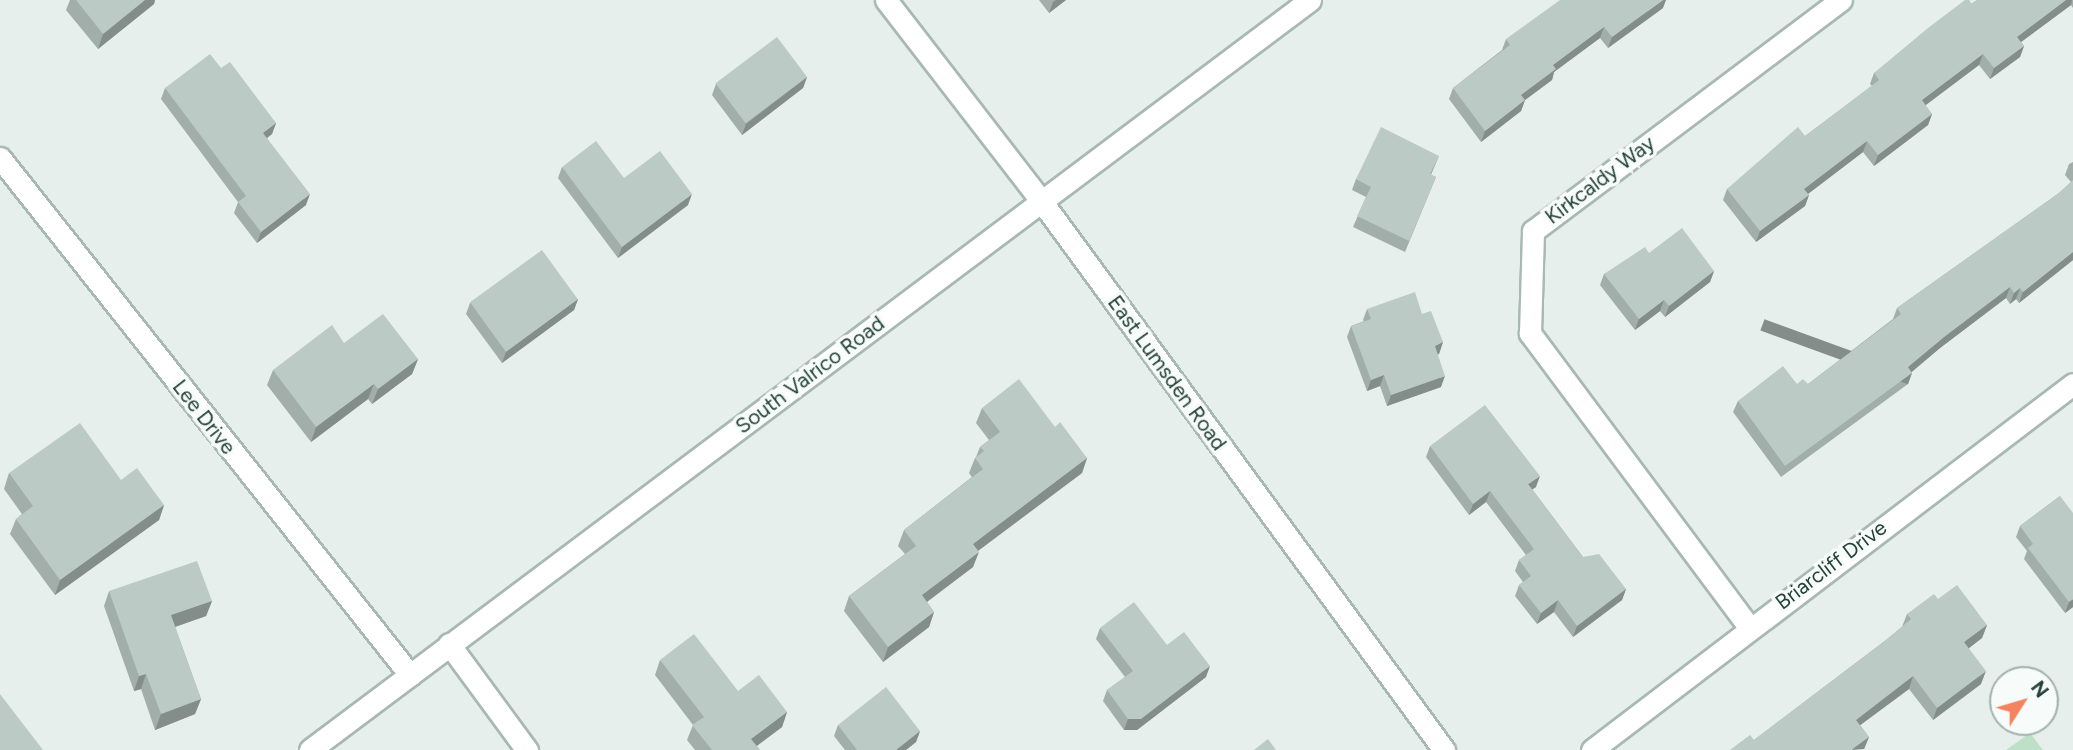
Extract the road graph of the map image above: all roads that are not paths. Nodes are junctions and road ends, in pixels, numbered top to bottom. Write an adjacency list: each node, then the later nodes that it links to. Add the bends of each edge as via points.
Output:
1 (886, 0): 5 (street, East Lumsden Road)
2 (1310, 0): 5 (street, South Valrico Road)
3 (1842, 0): 7 (street, Kirkcaldy Way, via 1532,231 1530,333)
4 (0, 158): 9 (street, Lee Drive)
5 (1042, 202): 8 (street, South Valrico Road); 12 (street, East Lumsden Road)
6 (2073, 384): 7 (street, Briarcliff Drive)
7 (1749, 627): 13 (street, Briarcliff Drive)
8 (449, 644): 9 (street, South Valrico Road); 11 (street)
9 (410, 676): 10 (street, South Valrico Road)
10 (310, 750)
11 (527, 750)
12 (1444, 750)
13 (1591, 750)

